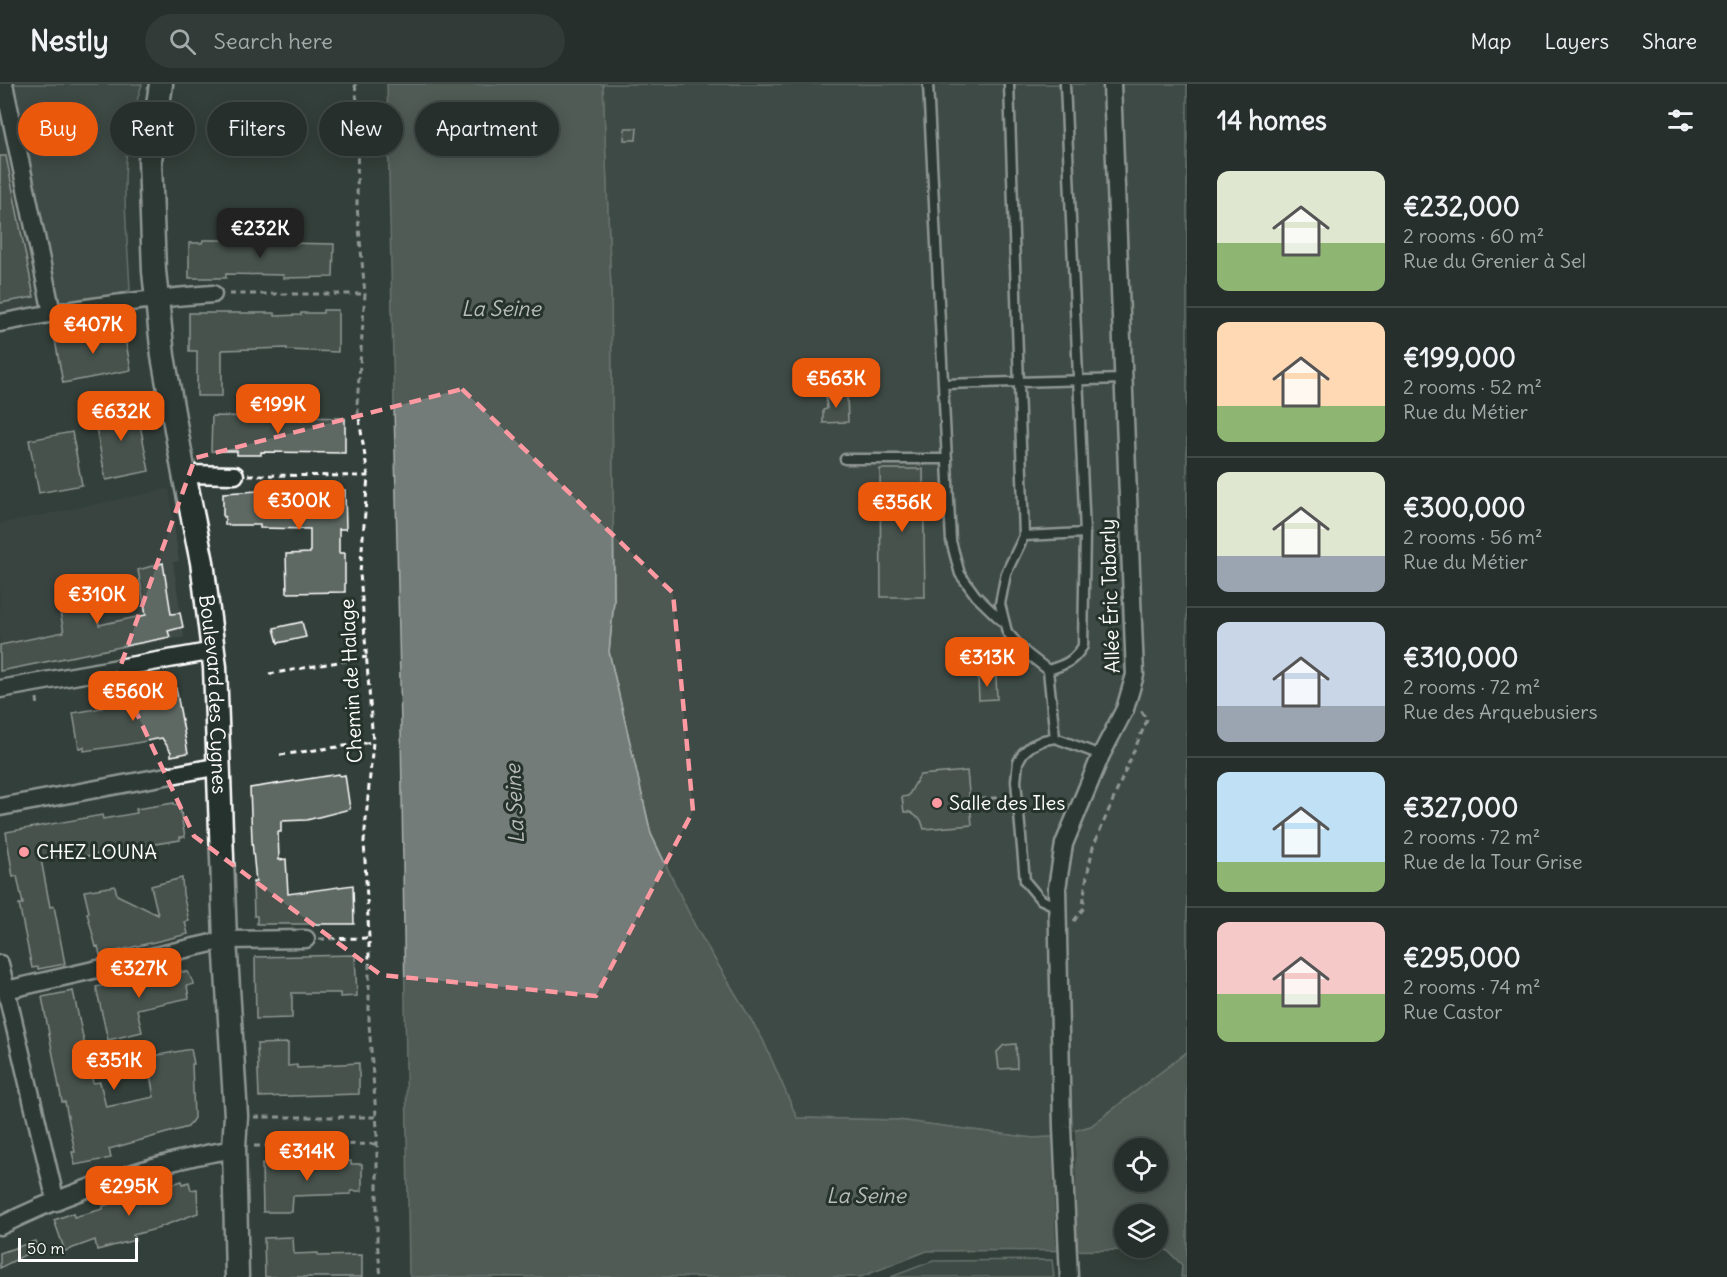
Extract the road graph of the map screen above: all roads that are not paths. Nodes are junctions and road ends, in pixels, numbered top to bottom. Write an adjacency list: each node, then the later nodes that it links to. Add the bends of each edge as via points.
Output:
1 (4, 84): 13 (street)
2 (161, 84): 8 (main road, Boulevard des Cygnes)
3 (171, 84): 9 (main road, Boulevard des Cygnes)
4 (928, 84): 18 (lane)
5 (1010, 84): 17 (lane)
6 (1065, 84): 15 (lane)
7 (1112, 84): 16 (street, Allée Éric Tabarly)
8 (159, 102)
9 (164, 102)
10 (151, 156): 12 (main road, Boulevard des Cygnes)
11 (213, 294): 12 (street)
12 (157, 298): 13 (street); 21 (main road, Boulevard des Cygnes)
13 (52, 313): 14 (street)
14 (0, 323)
15 (1078, 379): 16 (lane); 17 (lane); 23 (lane)
16 (1124, 380): 30 (street, Allée Éric Tabarly, via 1136,675 1125,709)
17 (1019, 381): 18 (lane); 24 (lane)
18 (943, 384): 20 (lane)
19 (844, 459): 20 (lane)
20 (947, 459): 25 (lane, via 951,542 960,574)
21 (184, 474): 22 (street); 26 (main road, Boulevard des Cygnes, via 202,562)
22 (235, 475)
23 (1085, 533): 24 (lane); 27 (lane, via 1083,646 1068,664)
24 (1024, 536): 25 (lane, via 1005,573 1000,604)
25 (1005, 624): 27 (lane, via 1007,632 1025,652)
26 (214, 651): 28 (street); 31 (main road, Boulevard des Cygnes)
27 (1048, 670): 29 (lane)
28 (0, 689)
29 (1055, 738): 30 (lane); 33 (lane, via 1030,746 1023,753 1016,781 1025,881 1040,899)
30 (1101, 755): 33 (street, Allée Éric Tabarly, via 1064,844)
31 (220, 766): 32 (street); 35 (main road, Boulevard des Cygnes)
32 (0, 807)
33 (1057, 907): 42 (street, Allée Éric Tabarly)
34 (306, 939): 35 (street)
35 (225, 940): 37 (street); 38 (main road, Boulevard des Cygnes, via 236,1116)
36 (0, 964): 37 (street)
37 (6, 990): 39 (street)
38 (234, 1149): 39 (street, via 146,1169); 41 (main road, Boulevard des Cygnes)
39 (56, 1202): 40 (street)
40 (0, 1226)
41 (237, 1277)
42 (1069, 1277)

